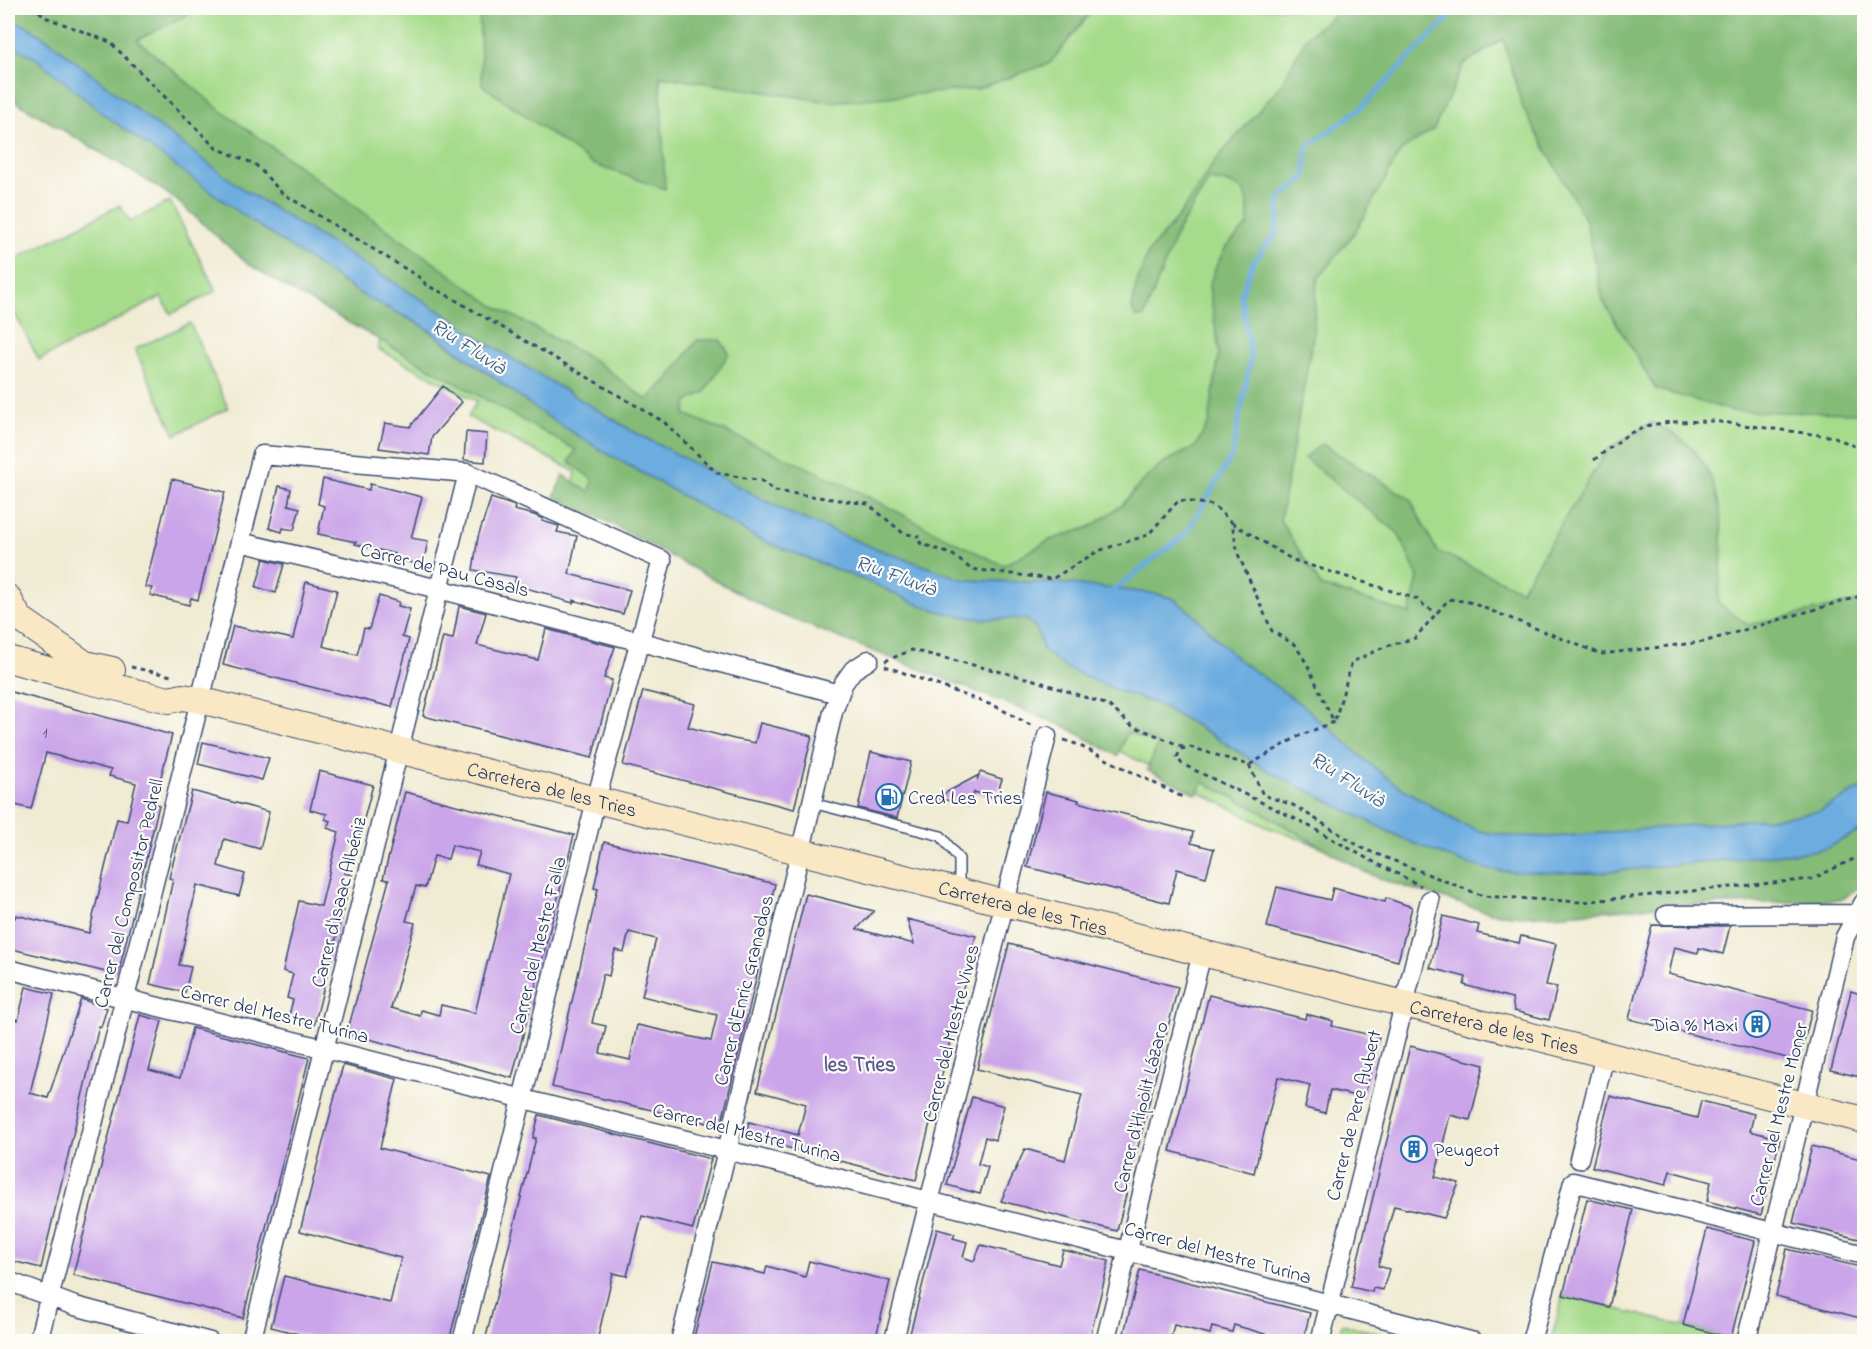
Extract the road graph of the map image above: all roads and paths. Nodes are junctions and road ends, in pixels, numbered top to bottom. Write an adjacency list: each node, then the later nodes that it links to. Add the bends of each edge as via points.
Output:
1 (31, 8): 5 (path, via 110,42 216,148 255,164 282,193 426,285 664,422 717,473 762,481 775,491 868,504 903,533 921,537 920,543 953,555 971,569 1052,579 1098,551 1148,535 1179,500 1213,505)
2 (1864, 451): 3 (path, via 1835,438 1713,421 1671,422 1628,434)
3 (1594, 460)
4 (468, 474): 6 (street, Carrer del Compositor Pedrell, via 262,455); 7 (street, Carrer d'Isaac Albéniz); 11 (street, Carrer del Mestre Falla, via 662,560)
5 (1232, 524): 10 (path, via 1293,560 1417,599); 16 (path, via 1238,554 1272,631 1295,645)
6 (240, 542): 7 (street, Carrer de Pau Casals); 15 (street, Carrer del Compositor Pedrell)
7 (439, 589): 11 (street, Carrer de Pau Casals); 19 (street, Carrer d'Isaac Albéniz)
8 (1864, 595): 10 (path, via 1702,642 1601,654 1469,602 1449,599)
9 (8, 598): 15 (street, Carretera de les Tries, via 19,618 85,664 175,685)
10 (1438, 612): 16 (path, via 1415,638 1352,662)
11 (640, 642): 14 (street, Carrer de Pau Casals); 22 (street, Carrer del Mestre Falla)
12 (8, 659): 15 (street, Carretera de les Tries, via 169,700)
13 (873, 662): 14 (street, Carrer d'Enric Granados, via 853,670); 17 (path, via 997,707); 18 (path, via 912,650 1034,680 1108,705 1131,725)
14 (839, 694): 23 (street, Carrer d'Enric Granados)
15 (191, 699): 19 (street, Carretera de les Tries); 33 (street, Carrer del Compositor Pedrell)
16 (1334, 722): 20 (path, via 1299,736)
17 (1047, 736): 21 (path, via 1076,744); 28 (street, Carrer del Mestre Vives)
18 (1186, 748): 20 (path); 27 (path, via 1177,757 1182,764 1300,821 1422,887)
19 (399, 751): 22 (street, Carretera de les Tries); 35 (street, Carrer d'Isaac Albéniz)
20 (1249, 765): 25 (path, via 1263,795 1293,804 1364,849 1483,896 1581,902 1812,879)
21 (1184, 798)
22 (596, 801): 24 (street, Carretera de les Tries); 37 (street, Carrer del Mestre Falla)
23 (812, 803): 24 (street, Carrer d'Enric Granados); 26 (lane, via 941,836 959,859)
24 (800, 852): 26 (street, Carretera de les Tries); 40 (street, Carrer d'Enric Granados)
25 (1864, 854)
26 (959, 892): 28 (street, Carretera de les Tries)
27 (1430, 900): 34 (street, Carrer de Pere Aubert)
28 (1005, 904): 31 (street, Carretera de les Tries); 42 (street, Carrer del Mestre Vives)
29 (1861, 908): 30 (street); 38 (street, Carrer del Mestre Moner, via 1845,937)
30 (1666, 915)
31 (1202, 953): 34 (street, Carretera de les Tries); 44 (street, Carrer d'Hipòlit Lázaro)
32 (8, 969): 33 (street, Carrer del Mestre Turina)
33 (124, 998): 35 (street, Carrer del Mestre Turina); 47 (street, Carrer del Compositor Pedrell)
34 (1404, 1004): 36 (street, Carretera de les Tries); 48 (street, Carrer de Pere Aubert)
35 (324, 1049): 37 (street, Carrer del Mestre Turina); 52 (street, Carrer d'Isaac Albéniz)
36 (1605, 1055): 38 (street, Carretera de les Tries); 41 (street)
37 (522, 1099): 40 (street, Carrer del Mestre Turina); 53 (street, Carrer del Mestre Falla)
38 (1804, 1105): 39 (street, Carretera de les Tries); 43 (street, Carrer del Mestre Moner)
39 (1864, 1120)
40 (727, 1150): 42 (street, Carrer del Mestre Turina); 54 (street, Carrer d'Enric Granados)
41 (1579, 1159)
42 (930, 1201): 44 (street, Carrer del Mestre Turina); 49 (street, Carrer del Mestre Vives)
43 (1772, 1232): 45 (street); 58 (street, via 1573,1182); 59 (street, Carrer del Mestre Moner)
44 (1127, 1251): 48 (street, Carrer del Mestre Turina); 55 (street, Carrer d'Hipòlit Lázaro)
45 (1864, 1256)
46 (8, 1281): 47 (street)
47 (49, 1296): 50 (street, Carrer del Compositor Pedrell); 51 (street)
48 (1329, 1305): 56 (street, Carrer de Pere Aubert); 57 (street, Carrer del Mestre Turina)
49 (894, 1340)
50 (38, 1341)
51 (210, 1341)
52 (251, 1341)
53 (462, 1341)
54 (680, 1341)
55 (1105, 1341)
56 (1320, 1341)
57 (1474, 1341)
58 (1531, 1341)
59 (1746, 1341)

